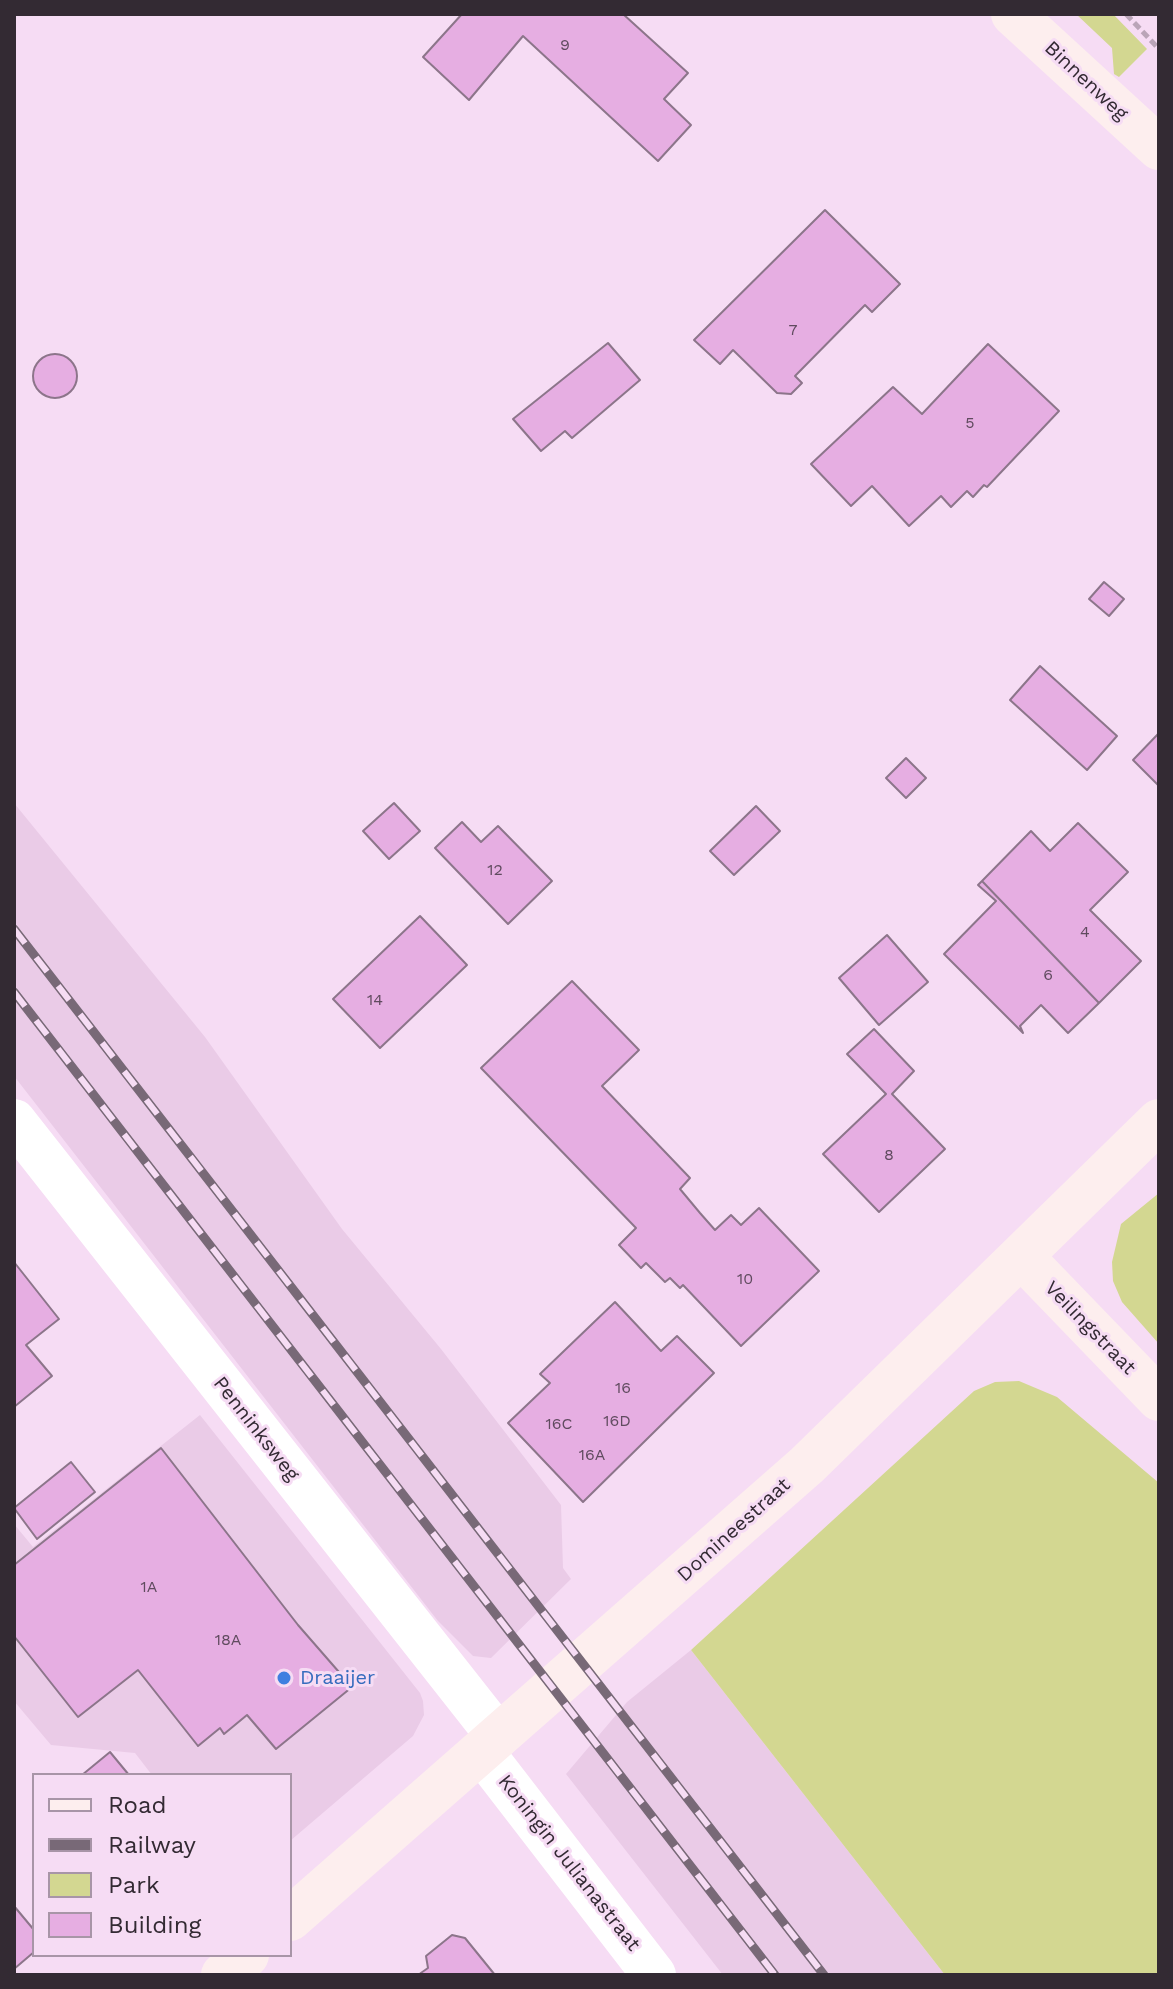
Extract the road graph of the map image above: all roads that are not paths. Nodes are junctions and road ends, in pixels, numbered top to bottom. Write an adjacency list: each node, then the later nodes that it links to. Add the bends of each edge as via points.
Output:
1 (1013, 14): 2 (main road, Binnenweg)
2 (1159, 148)
3 (14, 1121): 7 (street, Penninksweg)
4 (1159, 1121): 5 (main road, Domineestraat)
5 (1022, 1257): 6 (main road, Veilingstraat); 7 (main road, Domineestraat, via 807,1465)
6 (1159, 1399)
7 (490, 1744): 8 (main road, Domineestraat); 11 (street, Koningin Julianastraat)
8 (292, 1917)
9 (245, 1957): 10 (main road)
10 (223, 1975)
11 (654, 1975)

